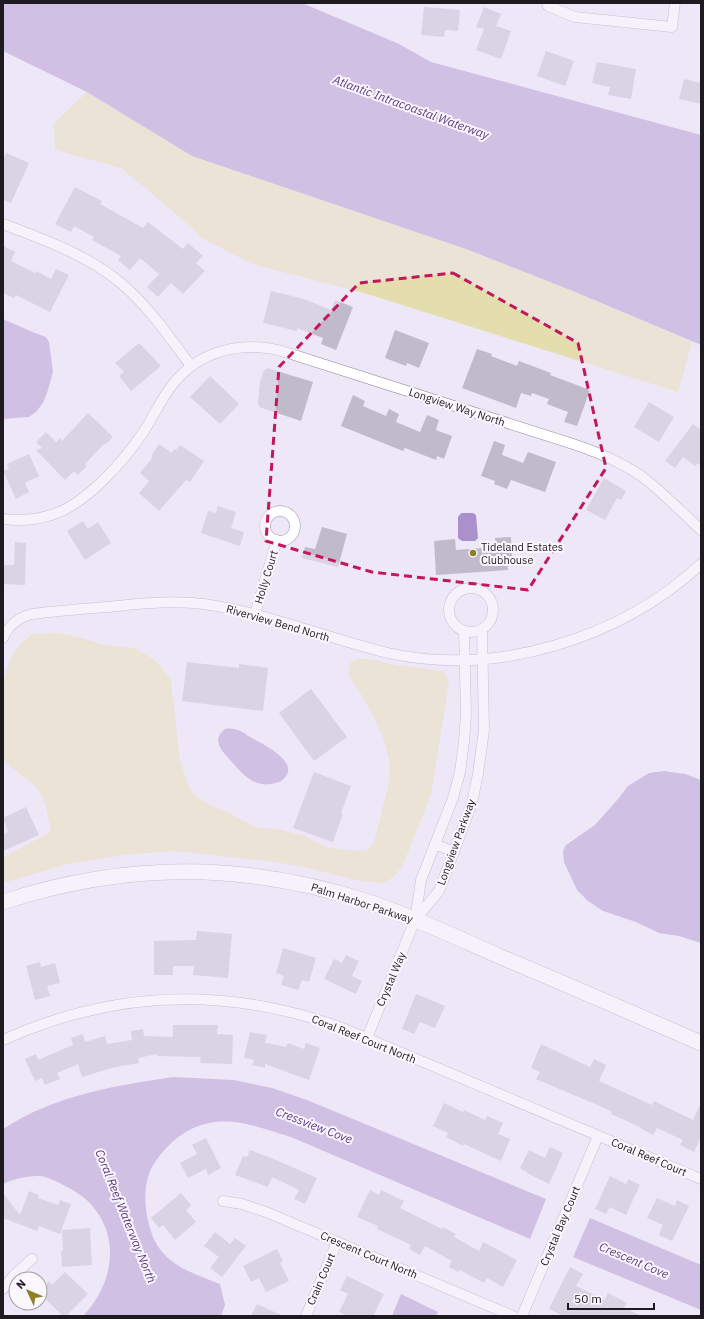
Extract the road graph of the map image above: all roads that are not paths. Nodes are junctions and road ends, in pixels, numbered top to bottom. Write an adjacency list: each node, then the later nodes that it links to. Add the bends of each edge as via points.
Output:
1 (675, 3): 2 (street, via 672,27 575,17)
2 (547, 4)
3 (3, 224): 4 (street, via 68,250 109,274 142,304)
4 (191, 366): 5 (street, Longview Way North, via 172,385 145,430 126,455 82,498 45,517); 6 (street, Longview Way North, via 212,355 236,348 256,346 275,349 565,442 604,456 635,472)
5 (3, 519)
6 (701, 530)
7 (277, 540): 9 (street, Holly Court)
8 (701, 564): 13 (street, Riverview Bend North, via 663,595 630,616 608,626 554,646)
9 (255, 614): 12 (street, Riverview Bend North, via 197,603 164,602 32,614 13,624); 14 (street, Riverview Bend North, via 336,640 389,653)
10 (482, 629): 11 (street, via 476,632); 11 (street, via 491,619 492,605 484,593 471,589 458,593 450,604 452,621); 13 (street, Longview Parkway)
11 (464, 631): 14 (street, Longview Parkway)
12 (3, 638)
13 (483, 659): 14 (street, Riverview Bend North); 16 (street, Longview Parkway, via 484,714 481,752 472,803)
14 (464, 660): 15 (street, Longview Parkway, via 466,714 460,772)
15 (435, 844): 16 (street); 18 (street, Longview Parkway, via 421,880)
16 (454, 852): 18 (street, Longview Parkway, via 439,891)
17 (3, 902): 18 (street, Palm Harbor Parkway, via 66,884 110,876 158,872 214,872 299,883 353,897)
18 (415, 920): 19 (street, Crystal Way); 21 (street, Palm Harbor Parkway)
19 (366, 1038): 20 (street, Coral Reef Court North, via 322,1021 272,1008 218,1000 174,999 114,1005 77,1013 34,1026); 22 (street, Coral Reef Court North)
20 (3, 1040)
21 (701, 1042)
22 (598, 1136): 23 (street, Coral Reef Court); 30 (street, Crystal Bay Court)
23 (701, 1179)
24 (223, 1201): 25 (street, Crescent Court North, via 255,1208)
25 (337, 1242): 28 (street, Crain Court); 29 (street, Crescent Court North)
26 (32, 1259): 27 (street)
27 (3, 1288)
28 (306, 1316)
29 (513, 1316)
30 (522, 1316)

